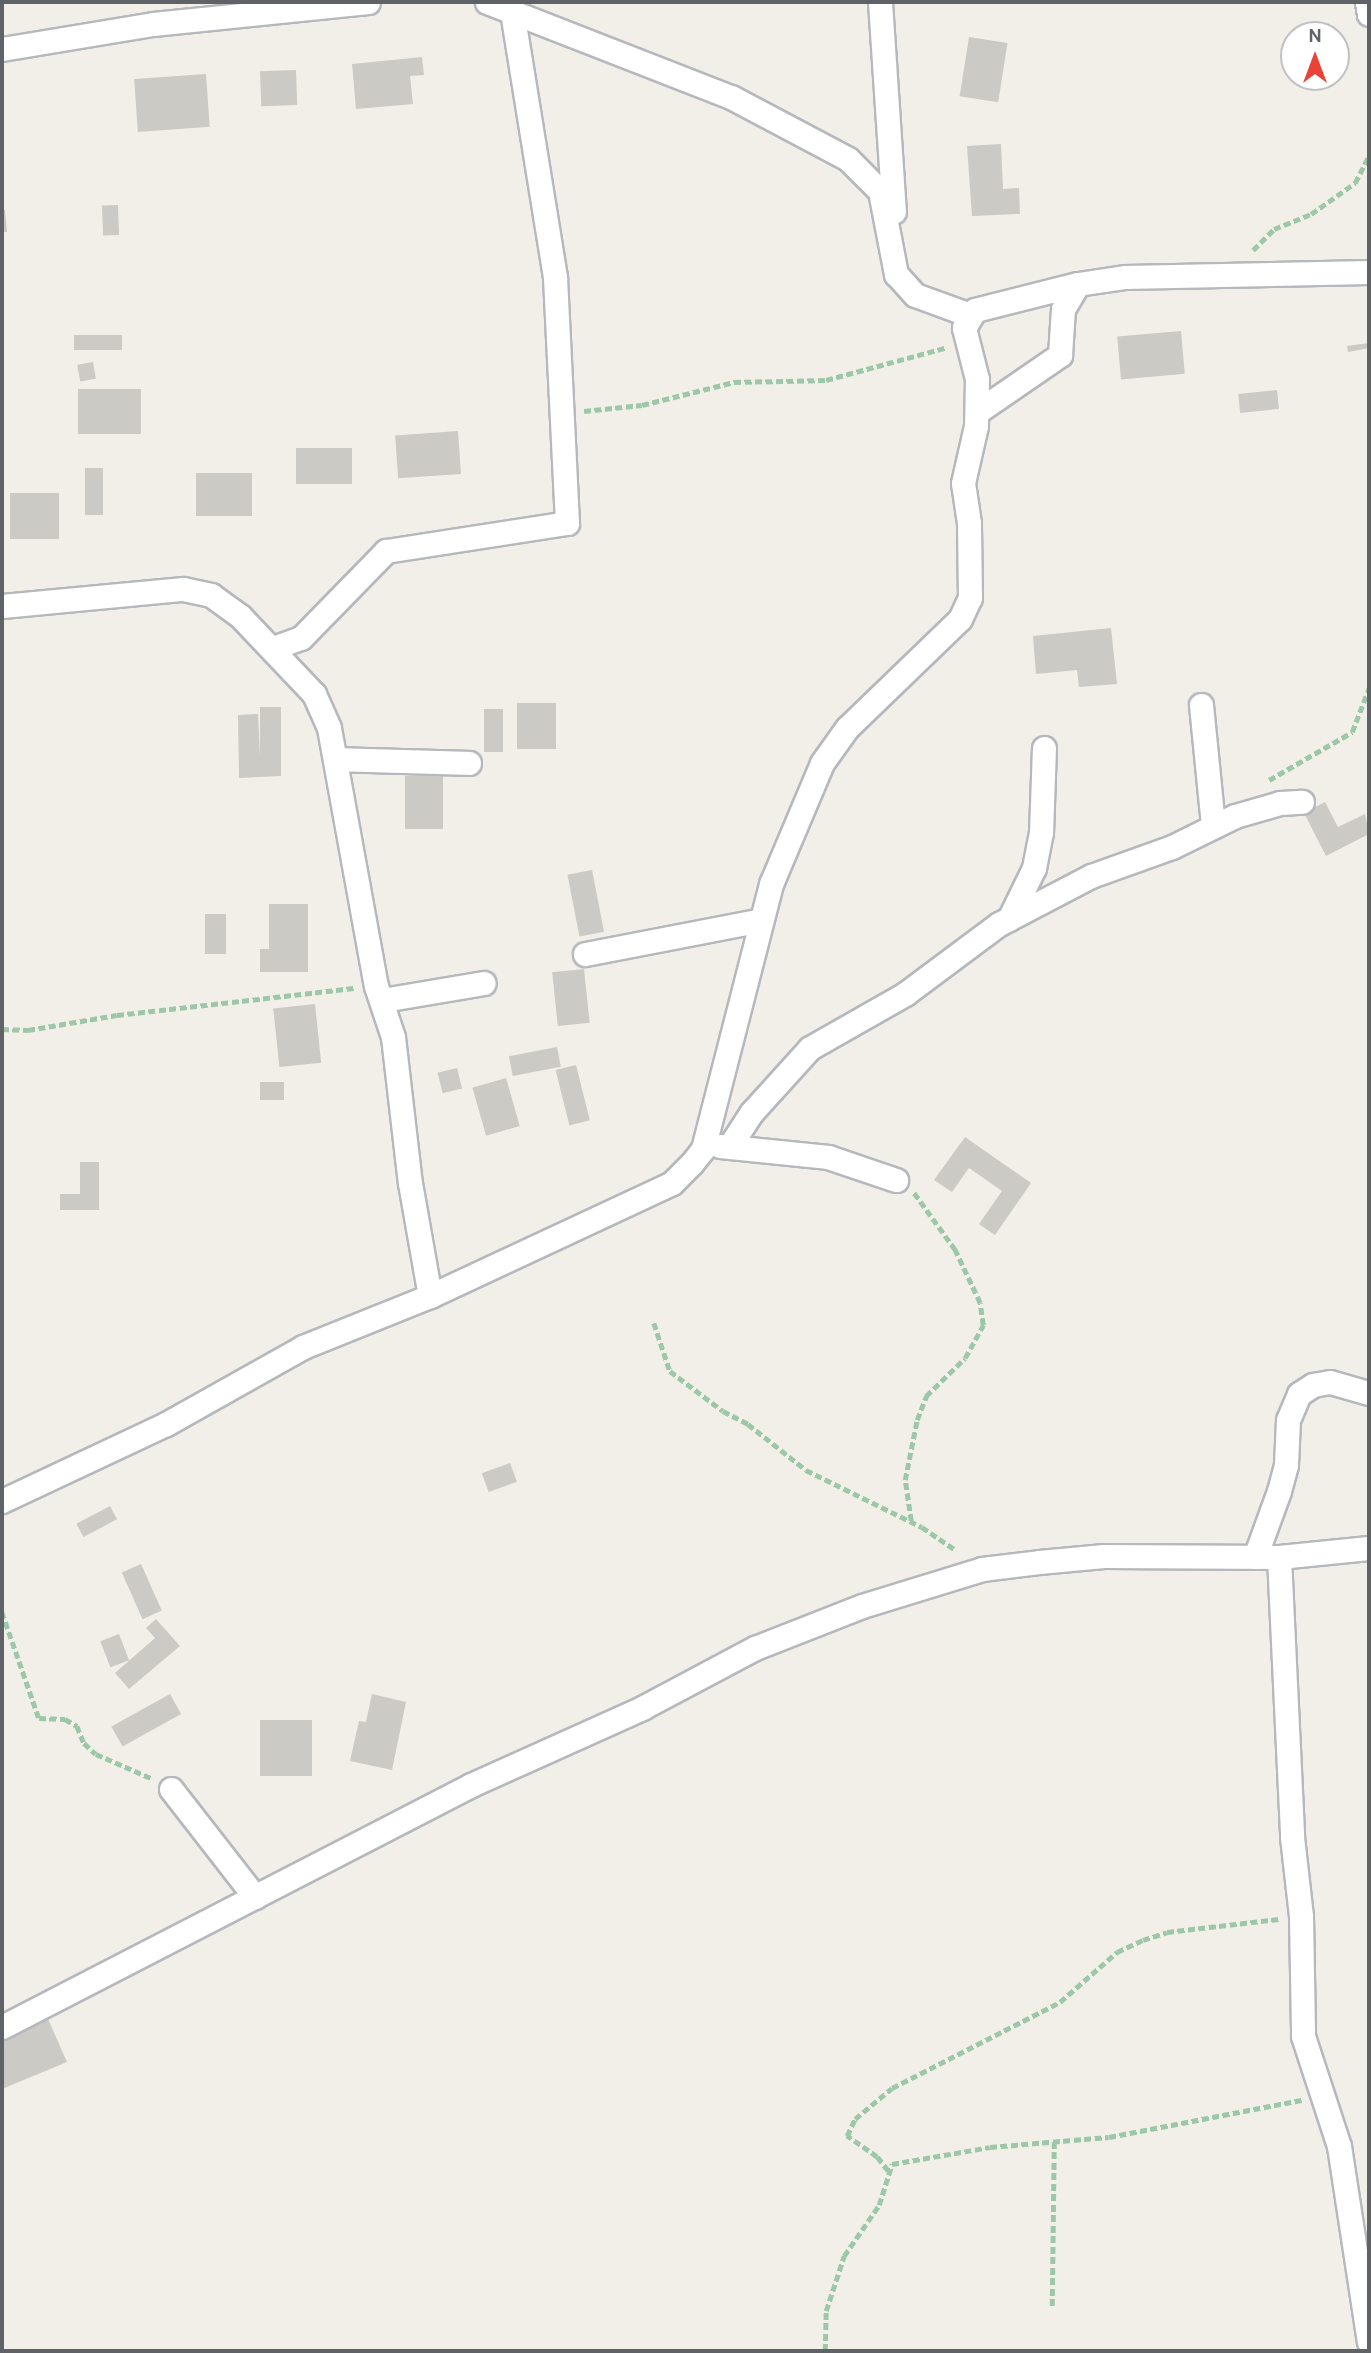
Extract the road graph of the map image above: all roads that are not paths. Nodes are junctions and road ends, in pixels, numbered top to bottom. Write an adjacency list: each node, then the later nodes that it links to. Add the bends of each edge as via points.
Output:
1 (368, 2): 7 (street, via 153,24)
2 (487, 2): 5 (street)
3 (880, 2): 9 (street)
4 (1367, 2): 6 (street)
5 (512, 11): 9 (street, via 731,97 848,159 880,191); 14 (street, via 555,277 566,523 386,551 301,638)
6 (1369, 14)
7 (2, 49)
8 (1369, 272): 10 (street, via 1230,272)
9 (896, 274): 11 (street, via 915,295)
10 (1078, 284): 11 (street, via 989,305); 12 (street, via 1063,309 1060,355)
11 (970, 315): 12 (street, via 964,328 977,379)
12 (977, 412): 22 (street, via 962,483 970,598 960,619 847,728 822,764 771,884)
13 (2, 606): 14 (street, via 183,589 211,595 225,604)
14 (273, 648): 17 (street, via 314,694)
15 (1201, 705): 20 (street)
16 (1044, 748): 21 (street, via 1041,832 1034,868)
17 (336, 759): 18 (street); 25 (street)
18 (469, 764)
19 (1302, 802): 20 (street, via 1280,803)
20 (1213, 826): 21 (street, via 1172,847 1091,876)
21 (1009, 919): 26 (street, via 905,993 810,1048 752,1112)
22 (761, 920): 23 (street); 27 (street)
23 (585, 954)
24 (484, 983): 25 (street)
25 (379, 993): 29 (street, via 393,1037 410,1183)
26 (731, 1144): 27 (street); 28 (street, via 828,1157)
27 (703, 1149): 29 (street, via 672,1183)
28 (896, 1180)
29 (430, 1296): 31 (street, via 303,1347 166,1424)
30 (1368, 1393): 33 (street, via 1331,1382 1313,1385 1299,1394 1287,1420 1286,1465 1279,1491)
31 (2, 1501)
32 (1369, 1548): 34 (street)
33 (1255, 1557): 34 (street); 36 (street, via 1104,1556 982,1569 862,1606 755,1648 642,1707 471,1785)
34 (1279, 1557): 38 (street, via 1292,1837 1301,1916 1303,2036 1339,2146)
35 (171, 1789): 36 (street)
36 (255, 1897): 37 (street)
37 (2, 2027)
38 (1364, 2268): 39 (street)
39 (1369, 2342)

